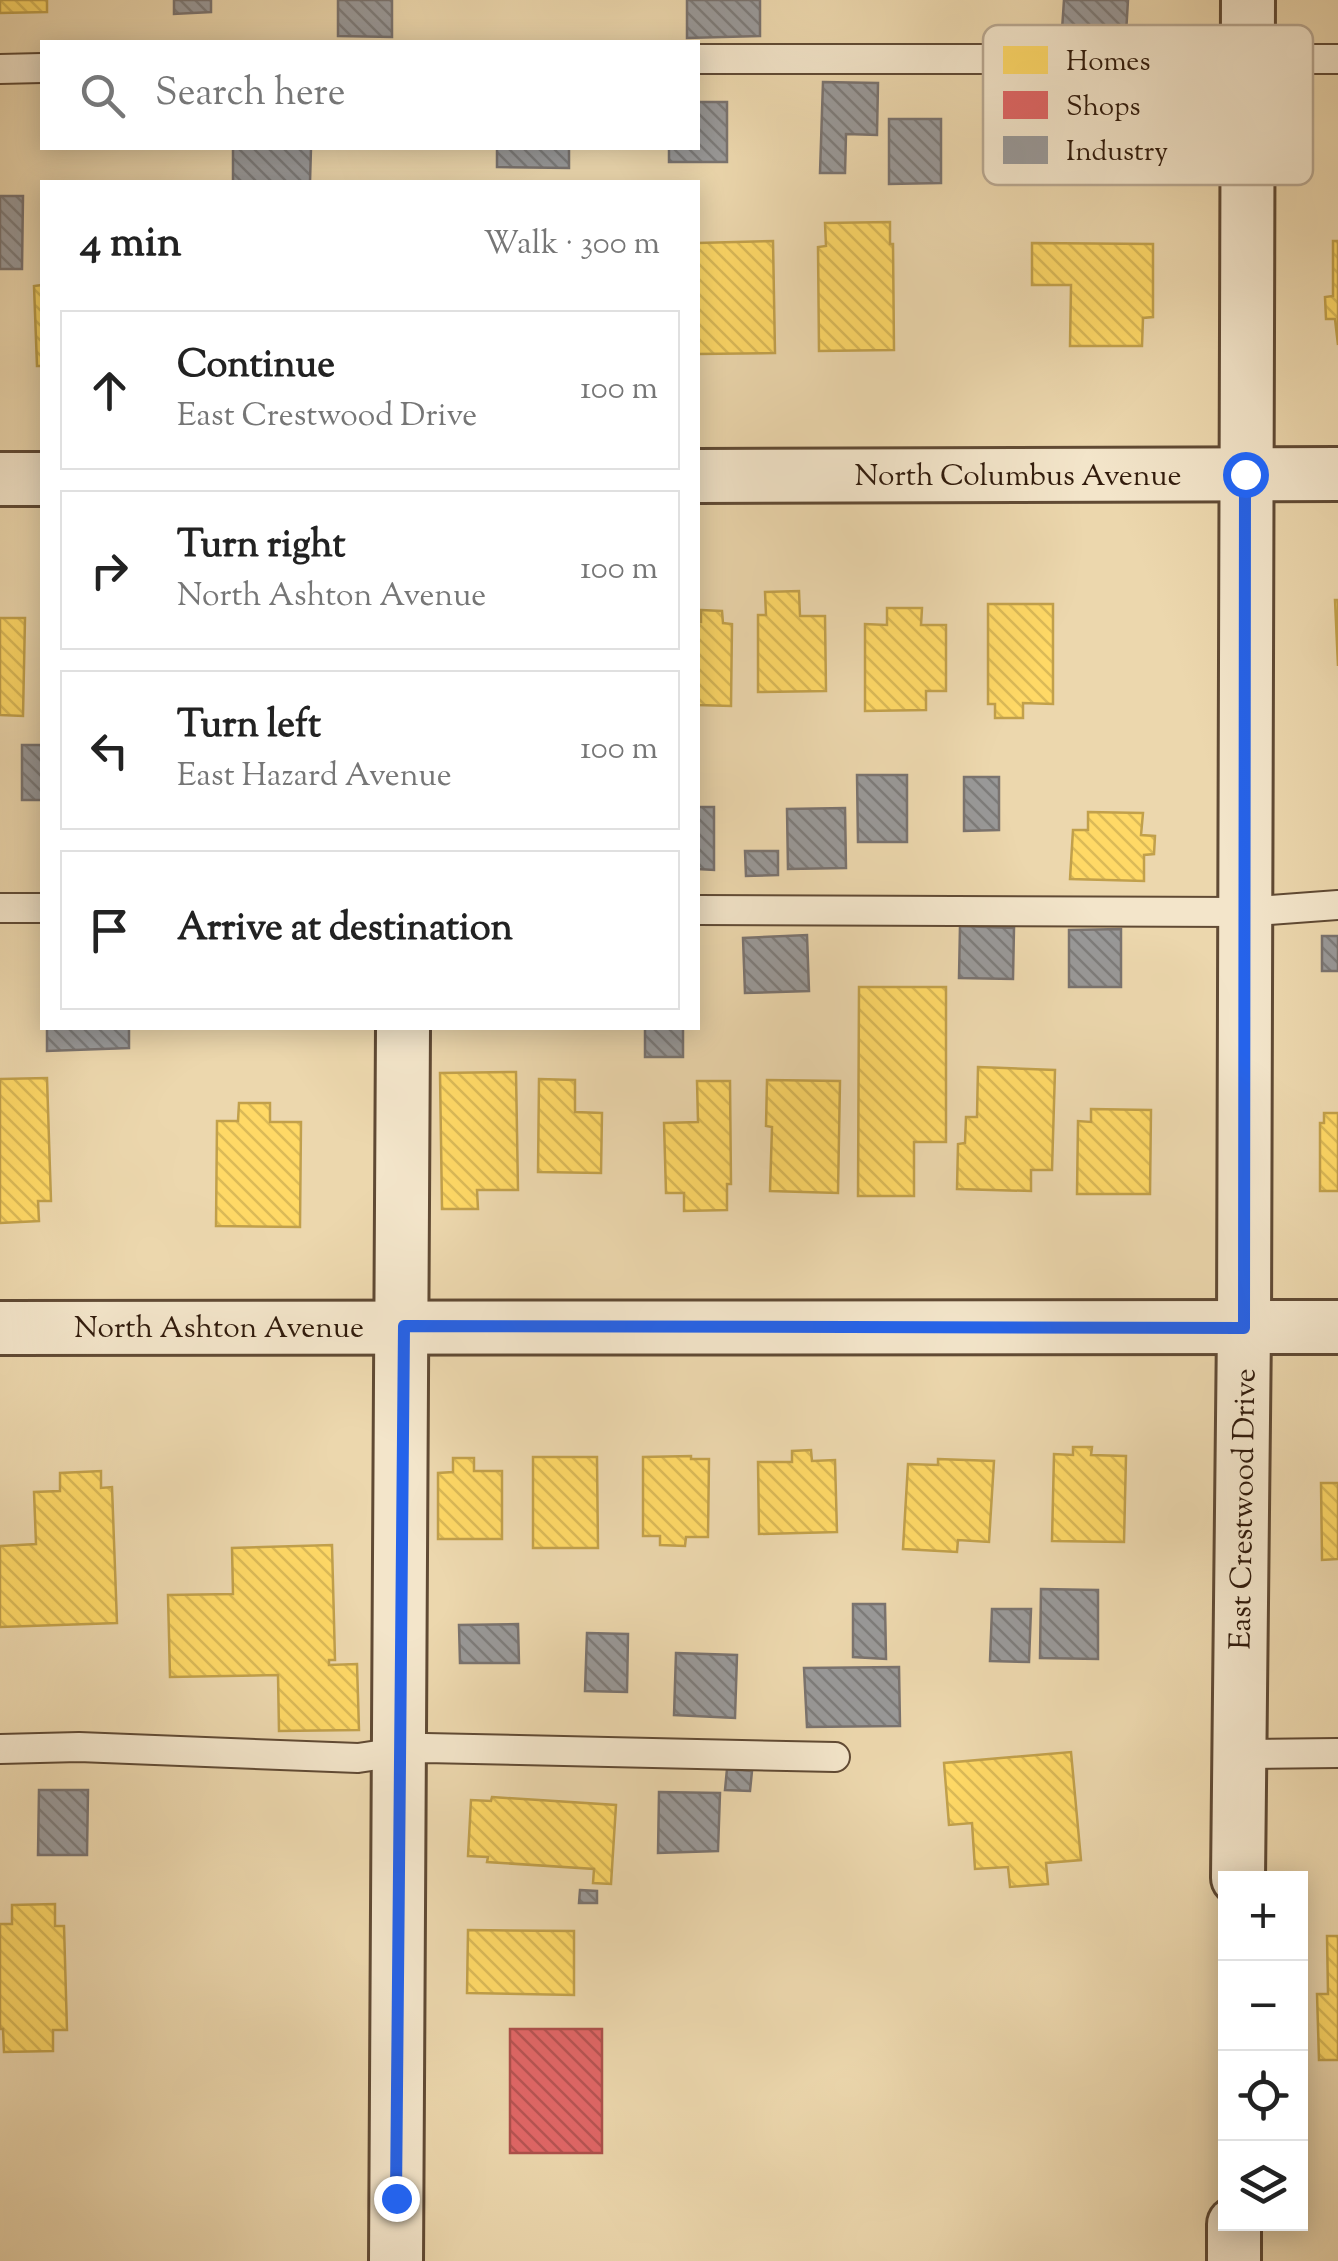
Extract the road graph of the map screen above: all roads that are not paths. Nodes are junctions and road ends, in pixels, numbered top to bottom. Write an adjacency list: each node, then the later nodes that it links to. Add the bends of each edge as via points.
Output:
1 (700, 59): 4 (lane)
2 (1313, 59): 3 (lane)
3 (1338, 59)
4 (983, 60)
5 (40, 68): 6 (lane)
6 (0, 69)
7 (1247, 185): 8 (street, East Crestwood Drive)
8 (1245, 474): 9 (street, North Columbus Avenue); 10 (street, North Columbus Avenue); 17 (street, East Crestwood Drive)
9 (1338, 474)
10 (700, 476)
11 (0, 479): 12 (street)
12 (40, 479)
13 (1338, 905): 17 (lane)
14 (0, 908): 15 (lane)
15 (40, 908)
16 (700, 910): 17 (lane)
17 (1244, 912): 22 (street, East Crestwood Drive)
18 (403, 1030): 19 (street)
19 (404, 1326): 21 (street, North Ashton Avenue); 22 (street, North Ashton Avenue); 24 (street)
20 (1338, 1327): 22 (street, North Ashton Avenue)
21 (0, 1328)
22 (1244, 1328): 25 (street, East Crestwood Drive)
23 (0, 1748): 24 (lane, via 358,1758)
24 (400, 1752): 27 (lane); 30 (street)
25 (1239, 1754): 26 (lane); 28 (street, East Crestwood Drive)
26 (1338, 1754)
27 (836, 1757)
28 (1238, 1871)
29 (1234, 2231): 31 (street)
30 (396, 2261)
31 (1234, 2261)

